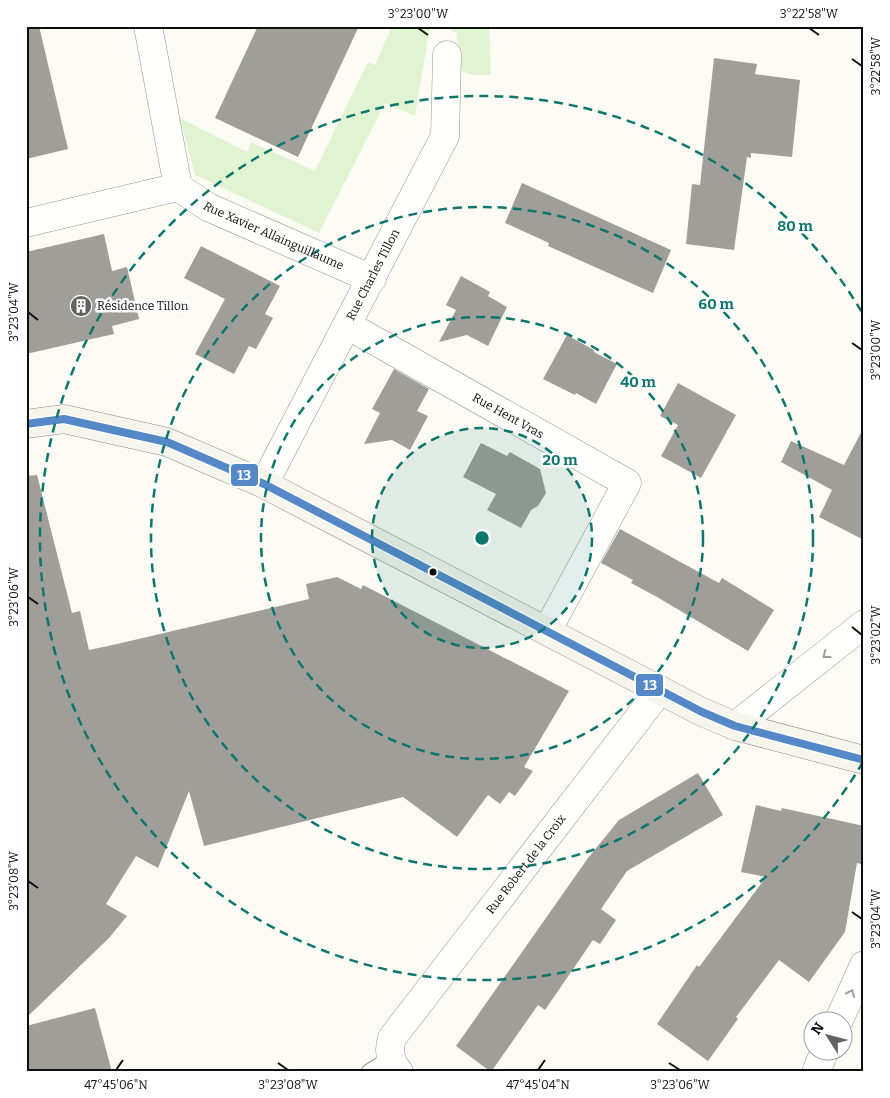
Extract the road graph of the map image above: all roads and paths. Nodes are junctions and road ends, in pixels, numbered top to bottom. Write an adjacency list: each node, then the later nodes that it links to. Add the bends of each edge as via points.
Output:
1 (148, 26): 3 (street)
2 (447, 55): 5 (street, Rue Charles Tillon, via 445,136)
3 (178, 187): 4 (street); 5 (street, Rue Xavier Allainguillaume, via 208,207)
4 (26, 222)
5 (372, 279): 6 (street, Rue Charles Tillon)
6 (347, 325): 8 (street, Rue Charles Tillon); 10 (street, Rue Hent Vras, via 628,483)
7 (26, 424): 8 (street, via 64,419 167,442)
8 (264, 484): 10 (street)
9 (864, 624): 12 (street, one-way to 12)
10 (546, 631): 11 (street)
11 (660, 690): 12 (street); 16 (street, Rue Robert de la Croix)
12 (735, 726): 13 (street)
13 (864, 760)
14 (864, 965): 15 (street, one-way to 14)
15 (844, 1010)
16 (388, 1060)
17 (821, 1060): 18 (street)
18 (816, 1072)

